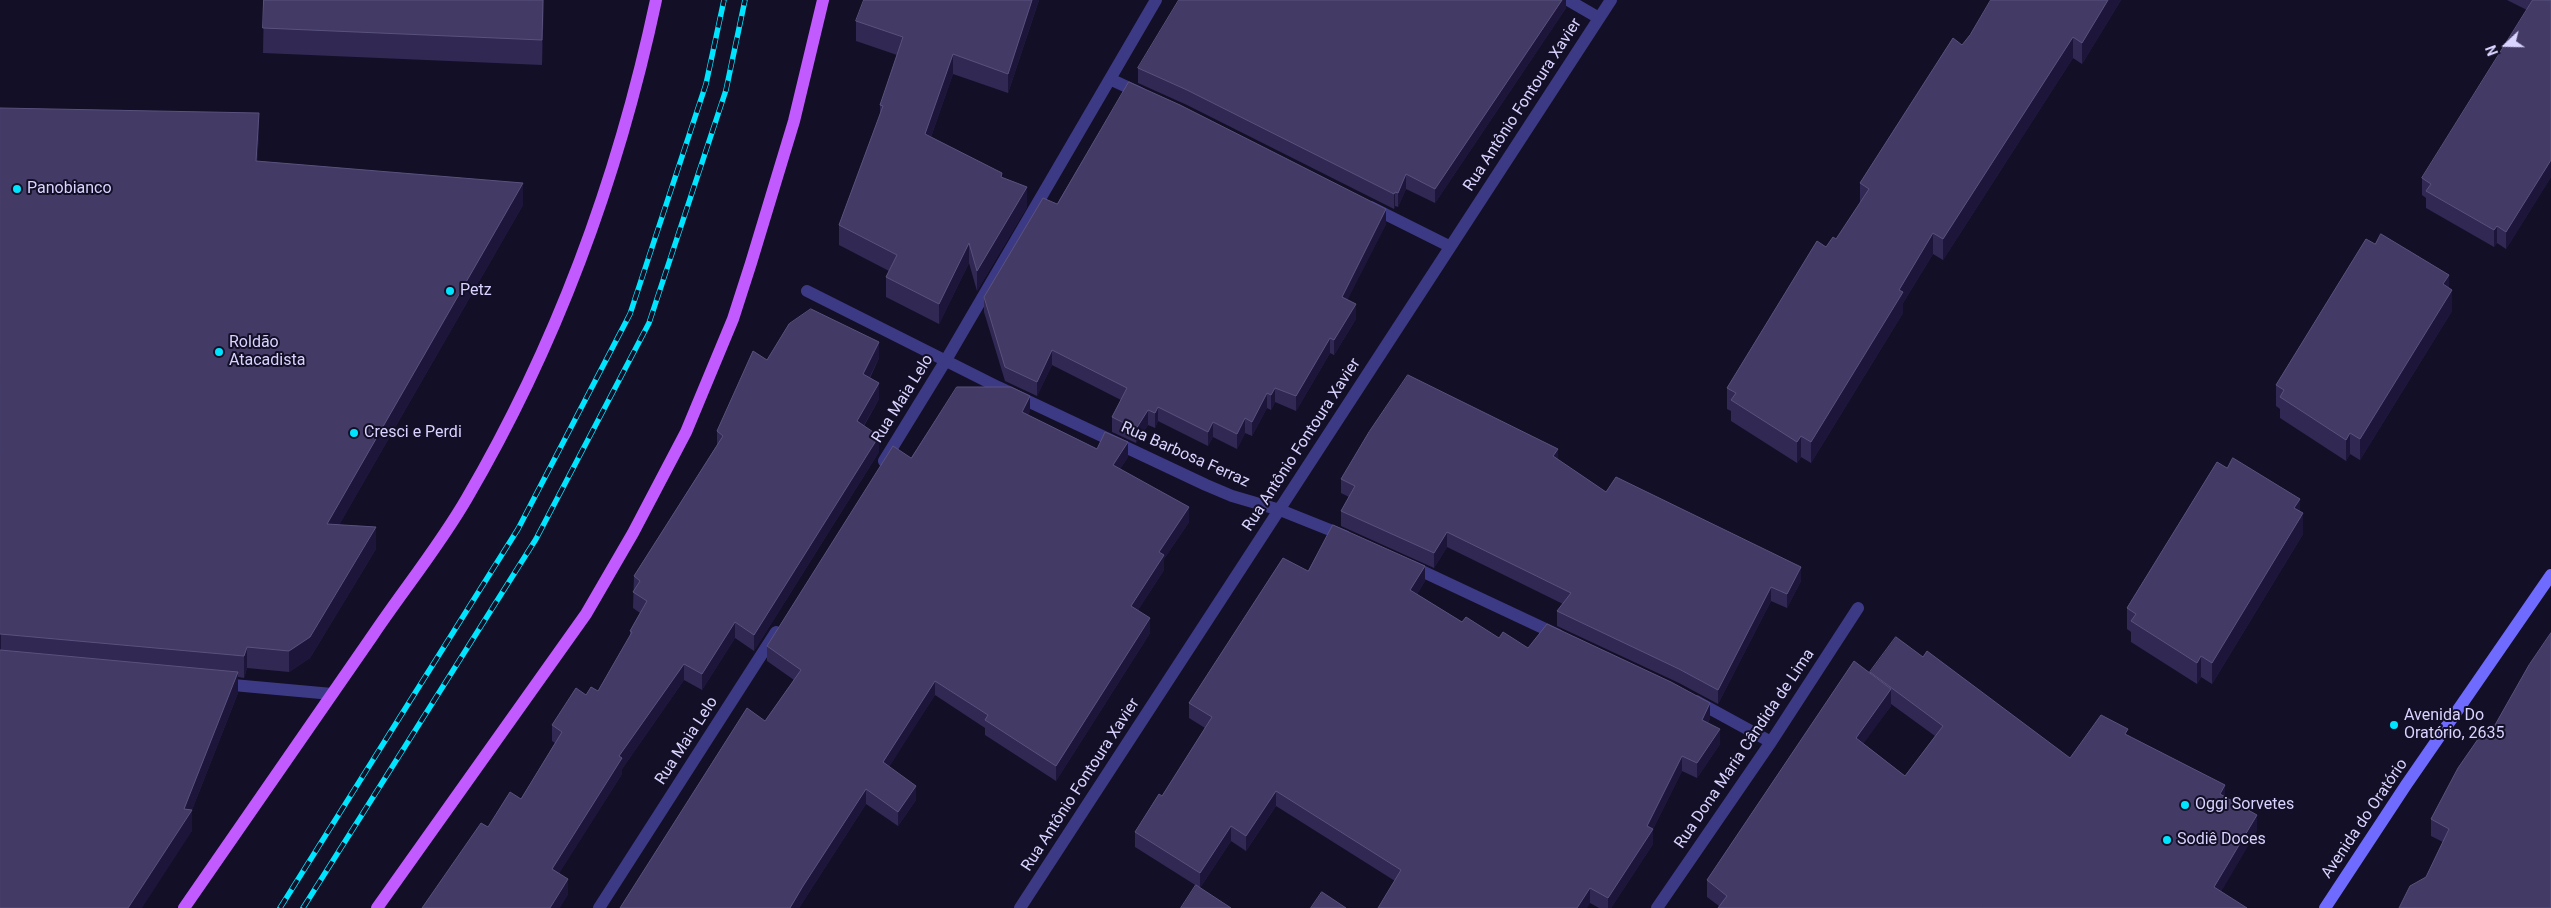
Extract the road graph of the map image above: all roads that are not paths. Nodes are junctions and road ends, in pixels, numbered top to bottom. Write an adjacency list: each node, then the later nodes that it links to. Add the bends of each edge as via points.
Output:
1 (656, 0): 22 (main road, via 615,160 579,263 534,371 467,499)
2 (823, 0): 26 (main road, via 794,121 751,263 733,319 686,432 586,614)
3 (1156, 0): 7 (street, Rua Maia Lelo)
4 (1568, 0): 6 (street)
5 (1611, 0): 6 (street, Rua Antônio Fontoura Xavier)
6 (1600, 18): 10 (street, Rua Antônio Fontoura Xavier)
7 (1112, 80): 8 (street); 12 (street, Rua Maia Lelo)
8 (1156, 100)
9 (1364, 203): 10 (street)
10 (1449, 246): 14 (street, Rua Antônio Fontoura Xavier)
11 (807, 291): 12 (street, Rua Barbosa Ferraz)
12 (946, 360): 13 (street, Rua Maia Lelo); 14 (street, Rua Barbosa Ferraz, via 1206,485)
13 (878, 470)
14 (1280, 510): 15 (street, Rua Barbosa Ferraz); 28 (street, Rua Antônio Fontoura Xavier)
15 (1353, 539)
16 (1398, 560): 20 (street)
17 (2551, 575): 30 (main road, Avenida do Oratório)
18 (1858, 608): 24 (street, Rua Dona Maria Cândida de Lima)
19 (783, 620): 27 (street, Rua Maia Lelo)
20 (1569, 640)
21 (205, 682): 22 (street)
22 (332, 694): 25 (main road)
23 (1684, 694): 24 (street)
24 (1771, 742): 29 (street, Rua Dona Maria Cândida de Lima)
25 (184, 908)
26 (377, 908)
27 (599, 908)
28 (1020, 908)
29 (1657, 908)
30 (2325, 908)

